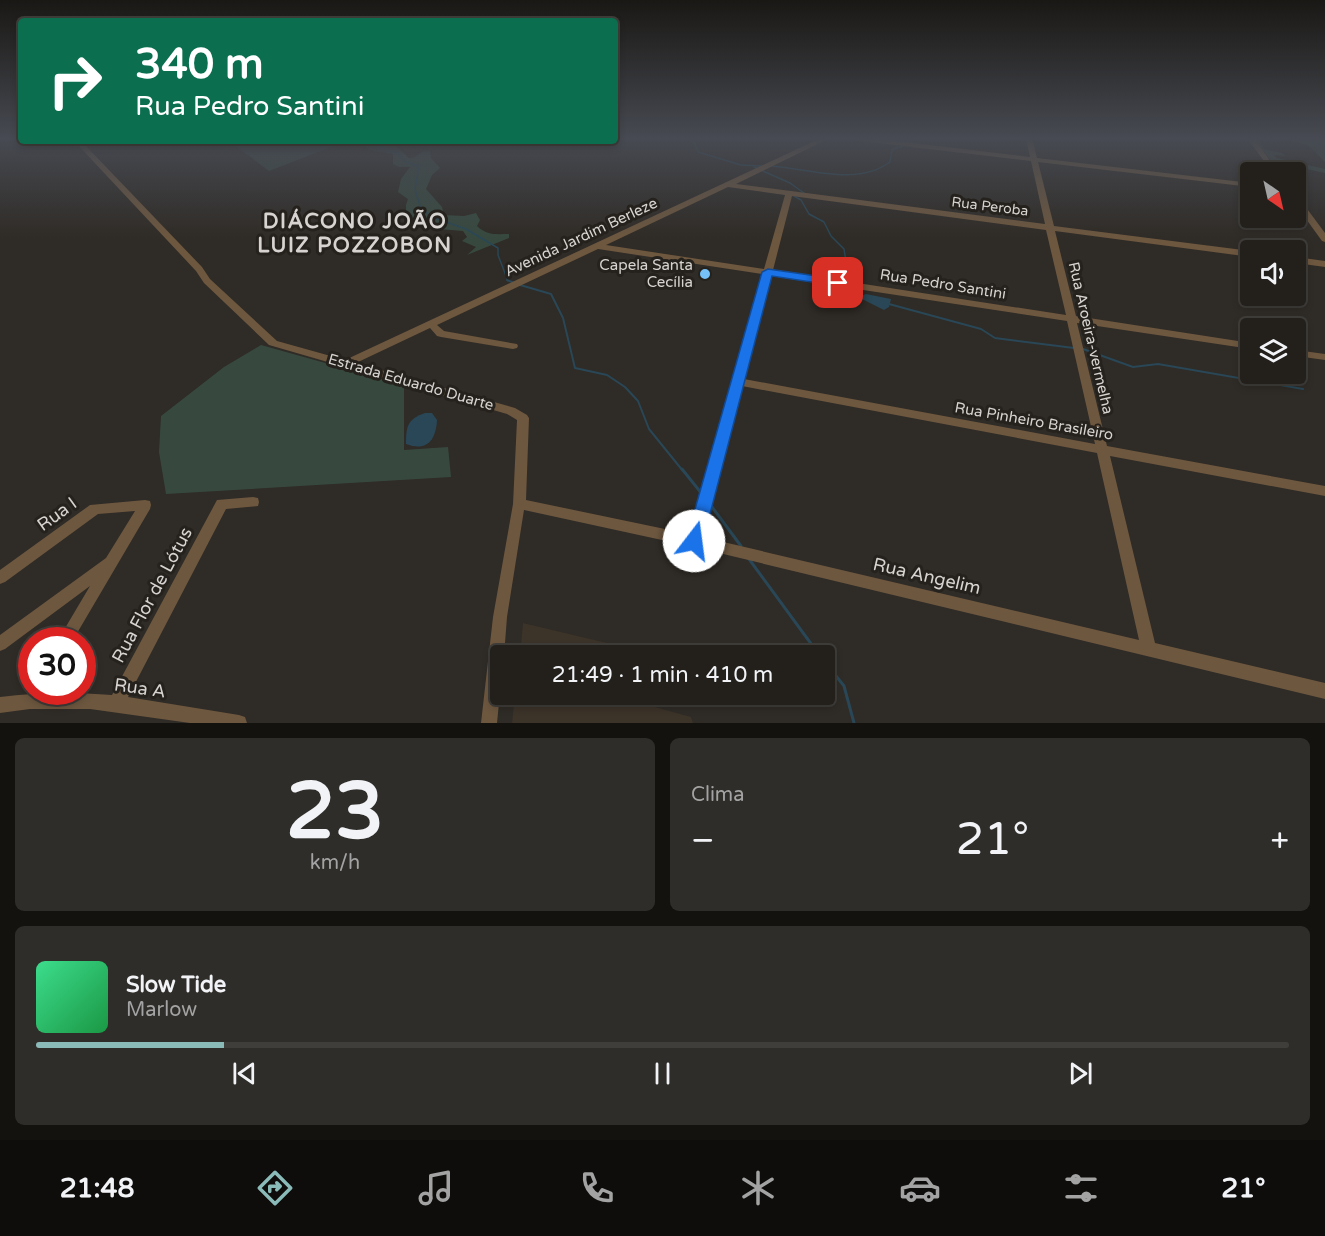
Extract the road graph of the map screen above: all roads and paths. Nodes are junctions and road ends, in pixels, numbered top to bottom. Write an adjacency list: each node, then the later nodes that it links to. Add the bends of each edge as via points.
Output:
1 (107, 172): 22 (street, Estrada Eduardo Duarte, via 207,281 266,338 280,346)
2 (754, 172): 6 (street, Avenida Jardim Berleze)
3 (1037, 172): 9 (street, Rua Aroeira-vermelha)
4 (1136, 172): 5 (street)
5 (1240, 184)
6 (726, 185): 7 (street, Rua Peroba); 11 (street, Avenida Jardim Berleze)
7 (789, 194): 9 (street, Rua Peroba); 15 (street)
8 (1306, 213): 10 (street)
9 (1050, 227): 12 (street, Rua Peroba); 16 (street, Rua Aroeira-vermelha)
10 (1325, 239)
11 (596, 246): 15 (street, Rua Pedro Santini); 17 (street, Avenida Jardim Berleze)
12 (1240, 253)
13 (1306, 261): 14 (street)
14 (1325, 264)
15 (768, 272): 16 (street, Rua Pedro Santini); 23 (street)
16 (1071, 318): 18 (street, Rua Pedro Santini); 24 (street, Rua Aroeira-vermelha)
17 (431, 324): 19 (street, via 441,334); 22 (street, Avenida Jardim Berleze)
18 (1240, 344)
19 (513, 346)
20 (1306, 354): 21 (street)
21 (1325, 357)
22 (347, 363): 27 (street, Estrada Eduardo Duarte, via 519,414 524,426)
23 (738, 382): 24 (street, Rua Pinheiro Brasileiro); 28 (street)
24 (1102, 449): 25 (street, Rua Pinheiro Brasileiro); 33 (street, Rua Aroeira-vermelha)
25 (1325, 491)
26 (253, 502): 37 (street, Rua Flor de Lótus, via 222,504)
27 (519, 504): 28 (street, Rua Angelim); 40 (street, Estrada Eduardo Duarte, via 500,617)
28 (694, 541): 33 (street, Rua Angelim)
29 (114, 559): 30 (street, Rua I, via 145,505 95,509); 31 (street); 32 (street)
30 (0, 578)
31 (73, 627)
32 (0, 644)
33 (1149, 649): 34 (street, Rua Angelim)
34 (1325, 691)
35 (18, 700): 38 (street, Rua A)
36 (96, 702): 37 (street, Rua A)
37 (116, 704): 39 (street, Rua A)
38 (0, 705)
39 (239, 723)
40 (489, 723)

